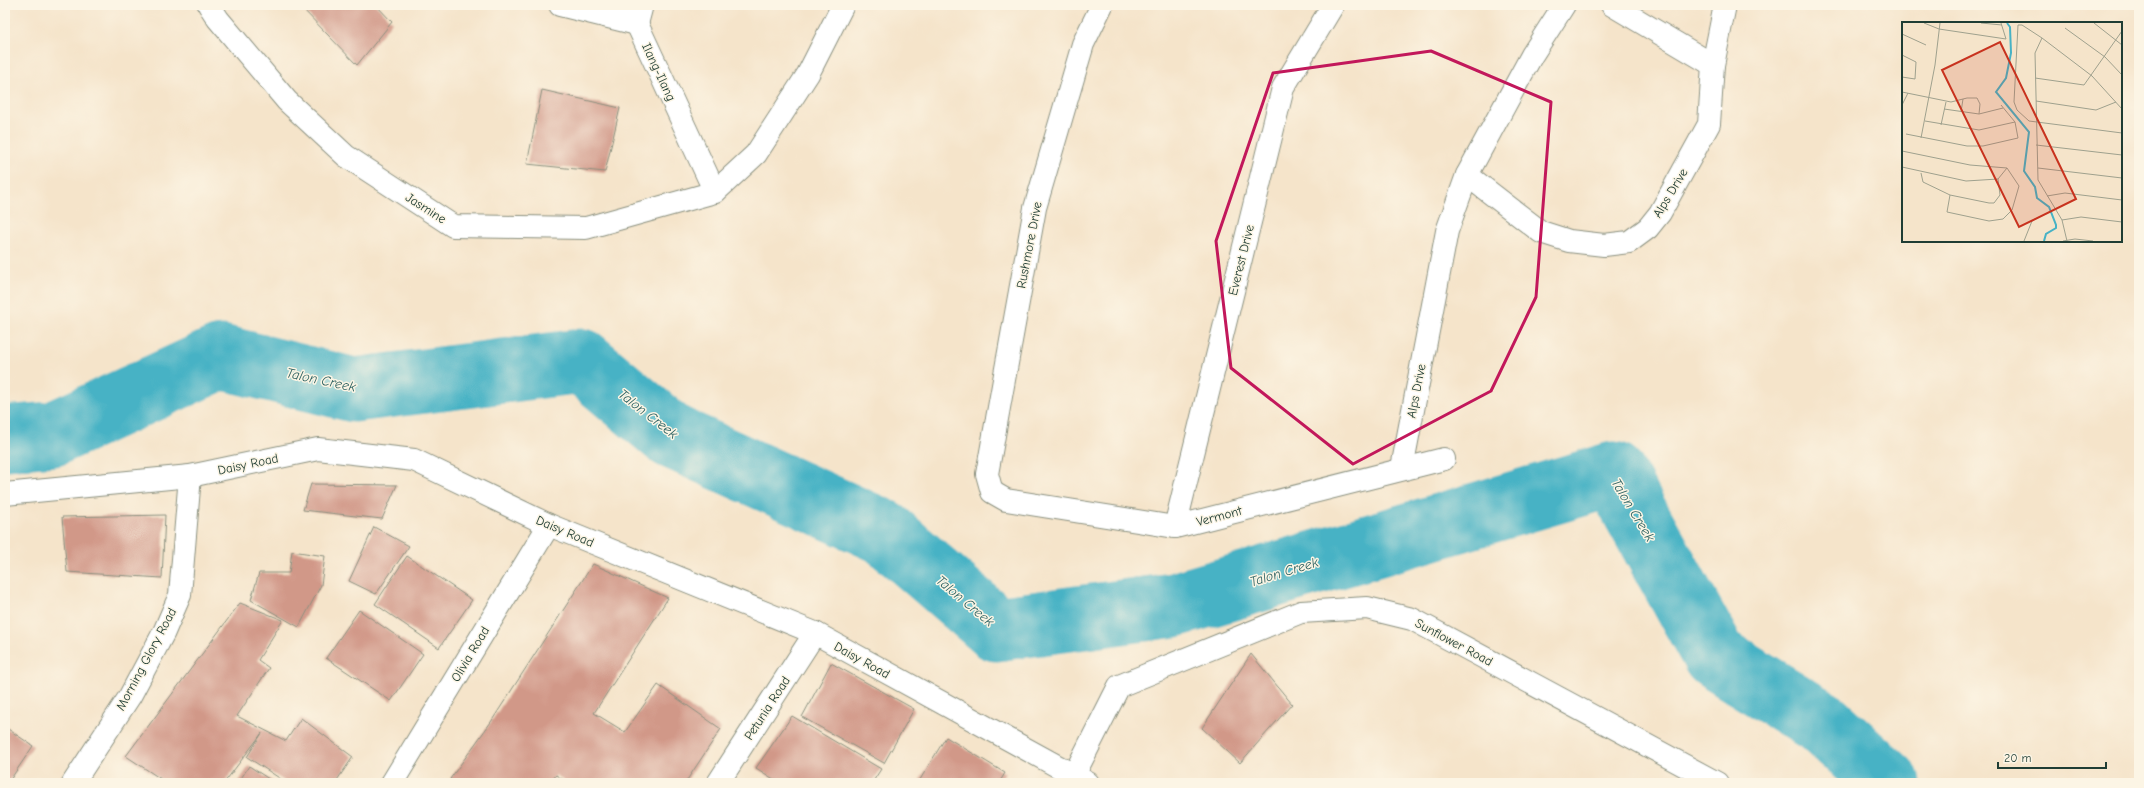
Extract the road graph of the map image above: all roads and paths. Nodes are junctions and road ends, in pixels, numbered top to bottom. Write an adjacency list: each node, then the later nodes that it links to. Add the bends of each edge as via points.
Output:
1 (209, 5): 12 (street, Jasmine, via 287,101 346,156 453,226 586,228)
2 (560, 5): 9 (street, Ilang-Ilang)
3 (843, 5): 12 (street, via 808,74 756,154)
4 (1102, 5): 16 (street, Rushmore Drive, via 1083,44 1034,208 987,474)
5 (1333, 5): 19 (street, Everest Drive, via 1283,88)
6 (1564, 5): 11 (street, Alps Drive, via 1532,55)
7 (1612, 5): 10 (street)
8 (1725, 5): 10 (street, Alps Drive)
9 (639, 15): 12 (street, Ilang-Ilang)
10 (1713, 65): 11 (street, Alps Drive, via 1710,124 1660,213 1648,228 1629,242 1604,245 1569,241 1541,232)
11 (1467, 175): 14 (street, Alps Drive, via 1447,231)
12 (715, 192)
13 (1444, 459): 14 (street, Vermont)
14 (1402, 468): 19 (street, Vermont)
15 (190, 476): 17 (street, Daisy Road); 18 (street, Daisy Road, via 318,449 414,460); 22 (street, Morning Glory Road, via 180,595 164,632 130,696)
16 (992, 492): 19 (street, Vermont, via 1006,500)
17 (5, 494)
18 (549, 525): 20 (street, Daisy Road); 23 (street, Olivia Road)
19 (1175, 527)
20 (815, 633): 21 (street, Daisy Road); 24 (street, Petunia Road)
21 (1077, 781): 25 (street, Sunflower Road, via 1119,686 1301,612 1367,608 1412,619)
22 (73, 783)
23 (392, 783)
24 (718, 783)
25 (1717, 783)

